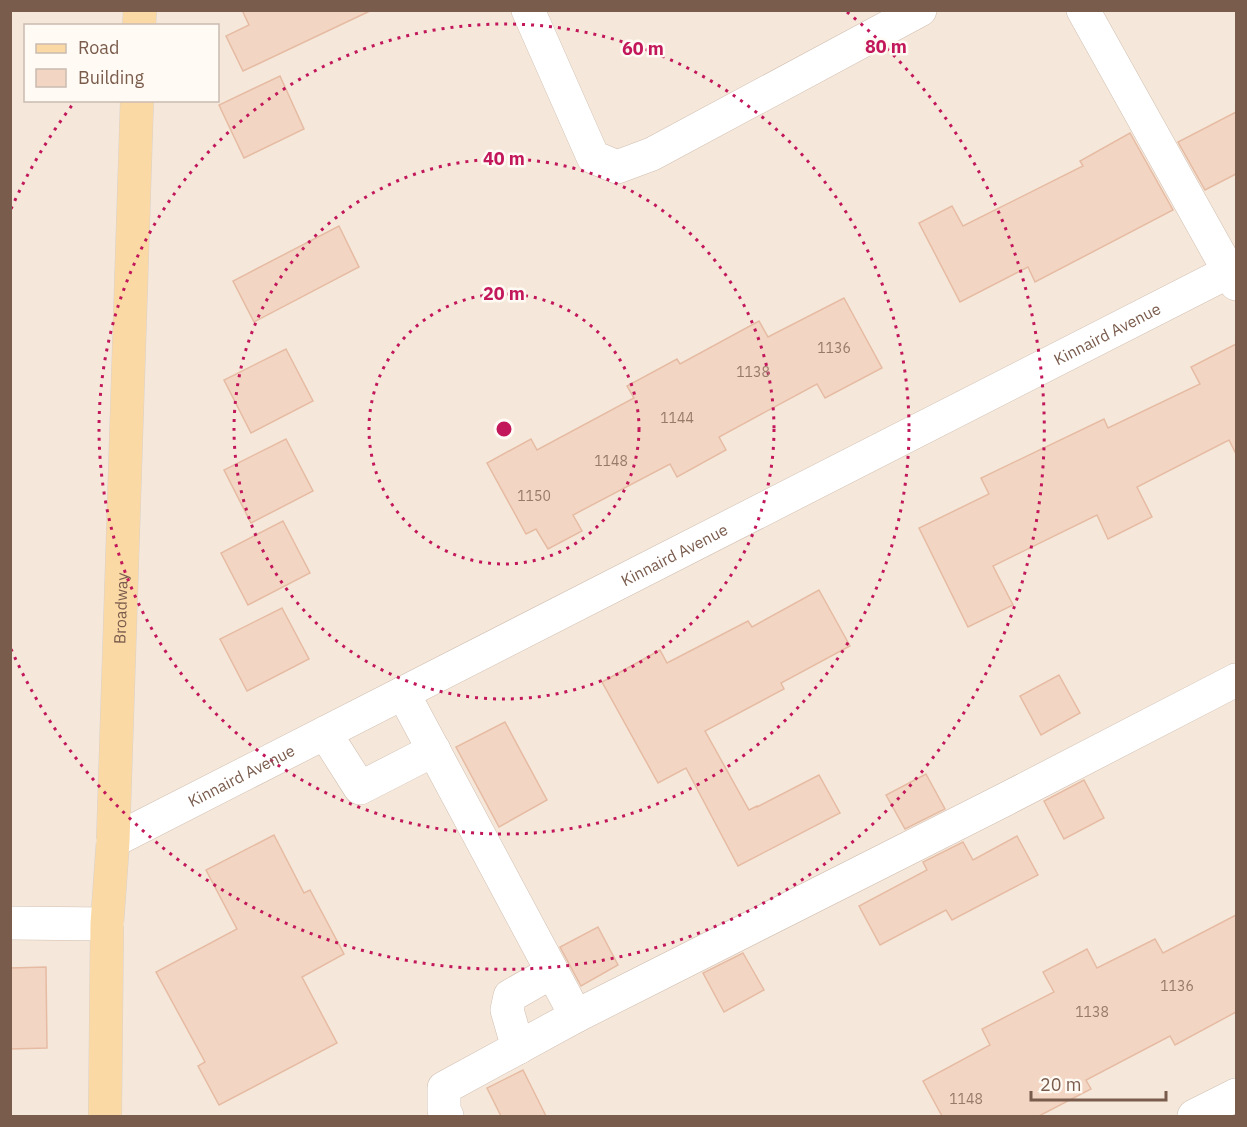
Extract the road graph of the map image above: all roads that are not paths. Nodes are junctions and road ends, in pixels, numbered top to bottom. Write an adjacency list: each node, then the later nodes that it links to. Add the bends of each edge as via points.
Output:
1 (528, 10): 2 (street, via 593,157 617,167 652,154)
2 (920, 10)
3 (1083, 10): 5 (street)
4 (137, 102): 10 (main road, Broadway)
5 (1234, 274): 7 (street, Kinnaird Avenue)
6 (1236, 680): 14 (street)
7 (403, 693): 8 (street, Kinnaird Avenue); 9 (street)
8 (325, 733): 9 (street, via 360,788); 10 (street, Kinnaird Avenue)
9 (434, 750): 13 (street)
10 (113, 841): 12 (main road, Broadway)
11 (10, 923): 12 (street)
12 (106, 924): 17 (main road, Broadway)
13 (552, 972): 14 (street); 15 (street, via 510,996 507,1010)
14 (576, 1016): 15 (street)
15 (518, 1048): 18 (street, via 444,1088)
16 (1236, 1095): 19 (street)
17 (105, 1116)
18 (447, 1116)
19 (1194, 1116)

